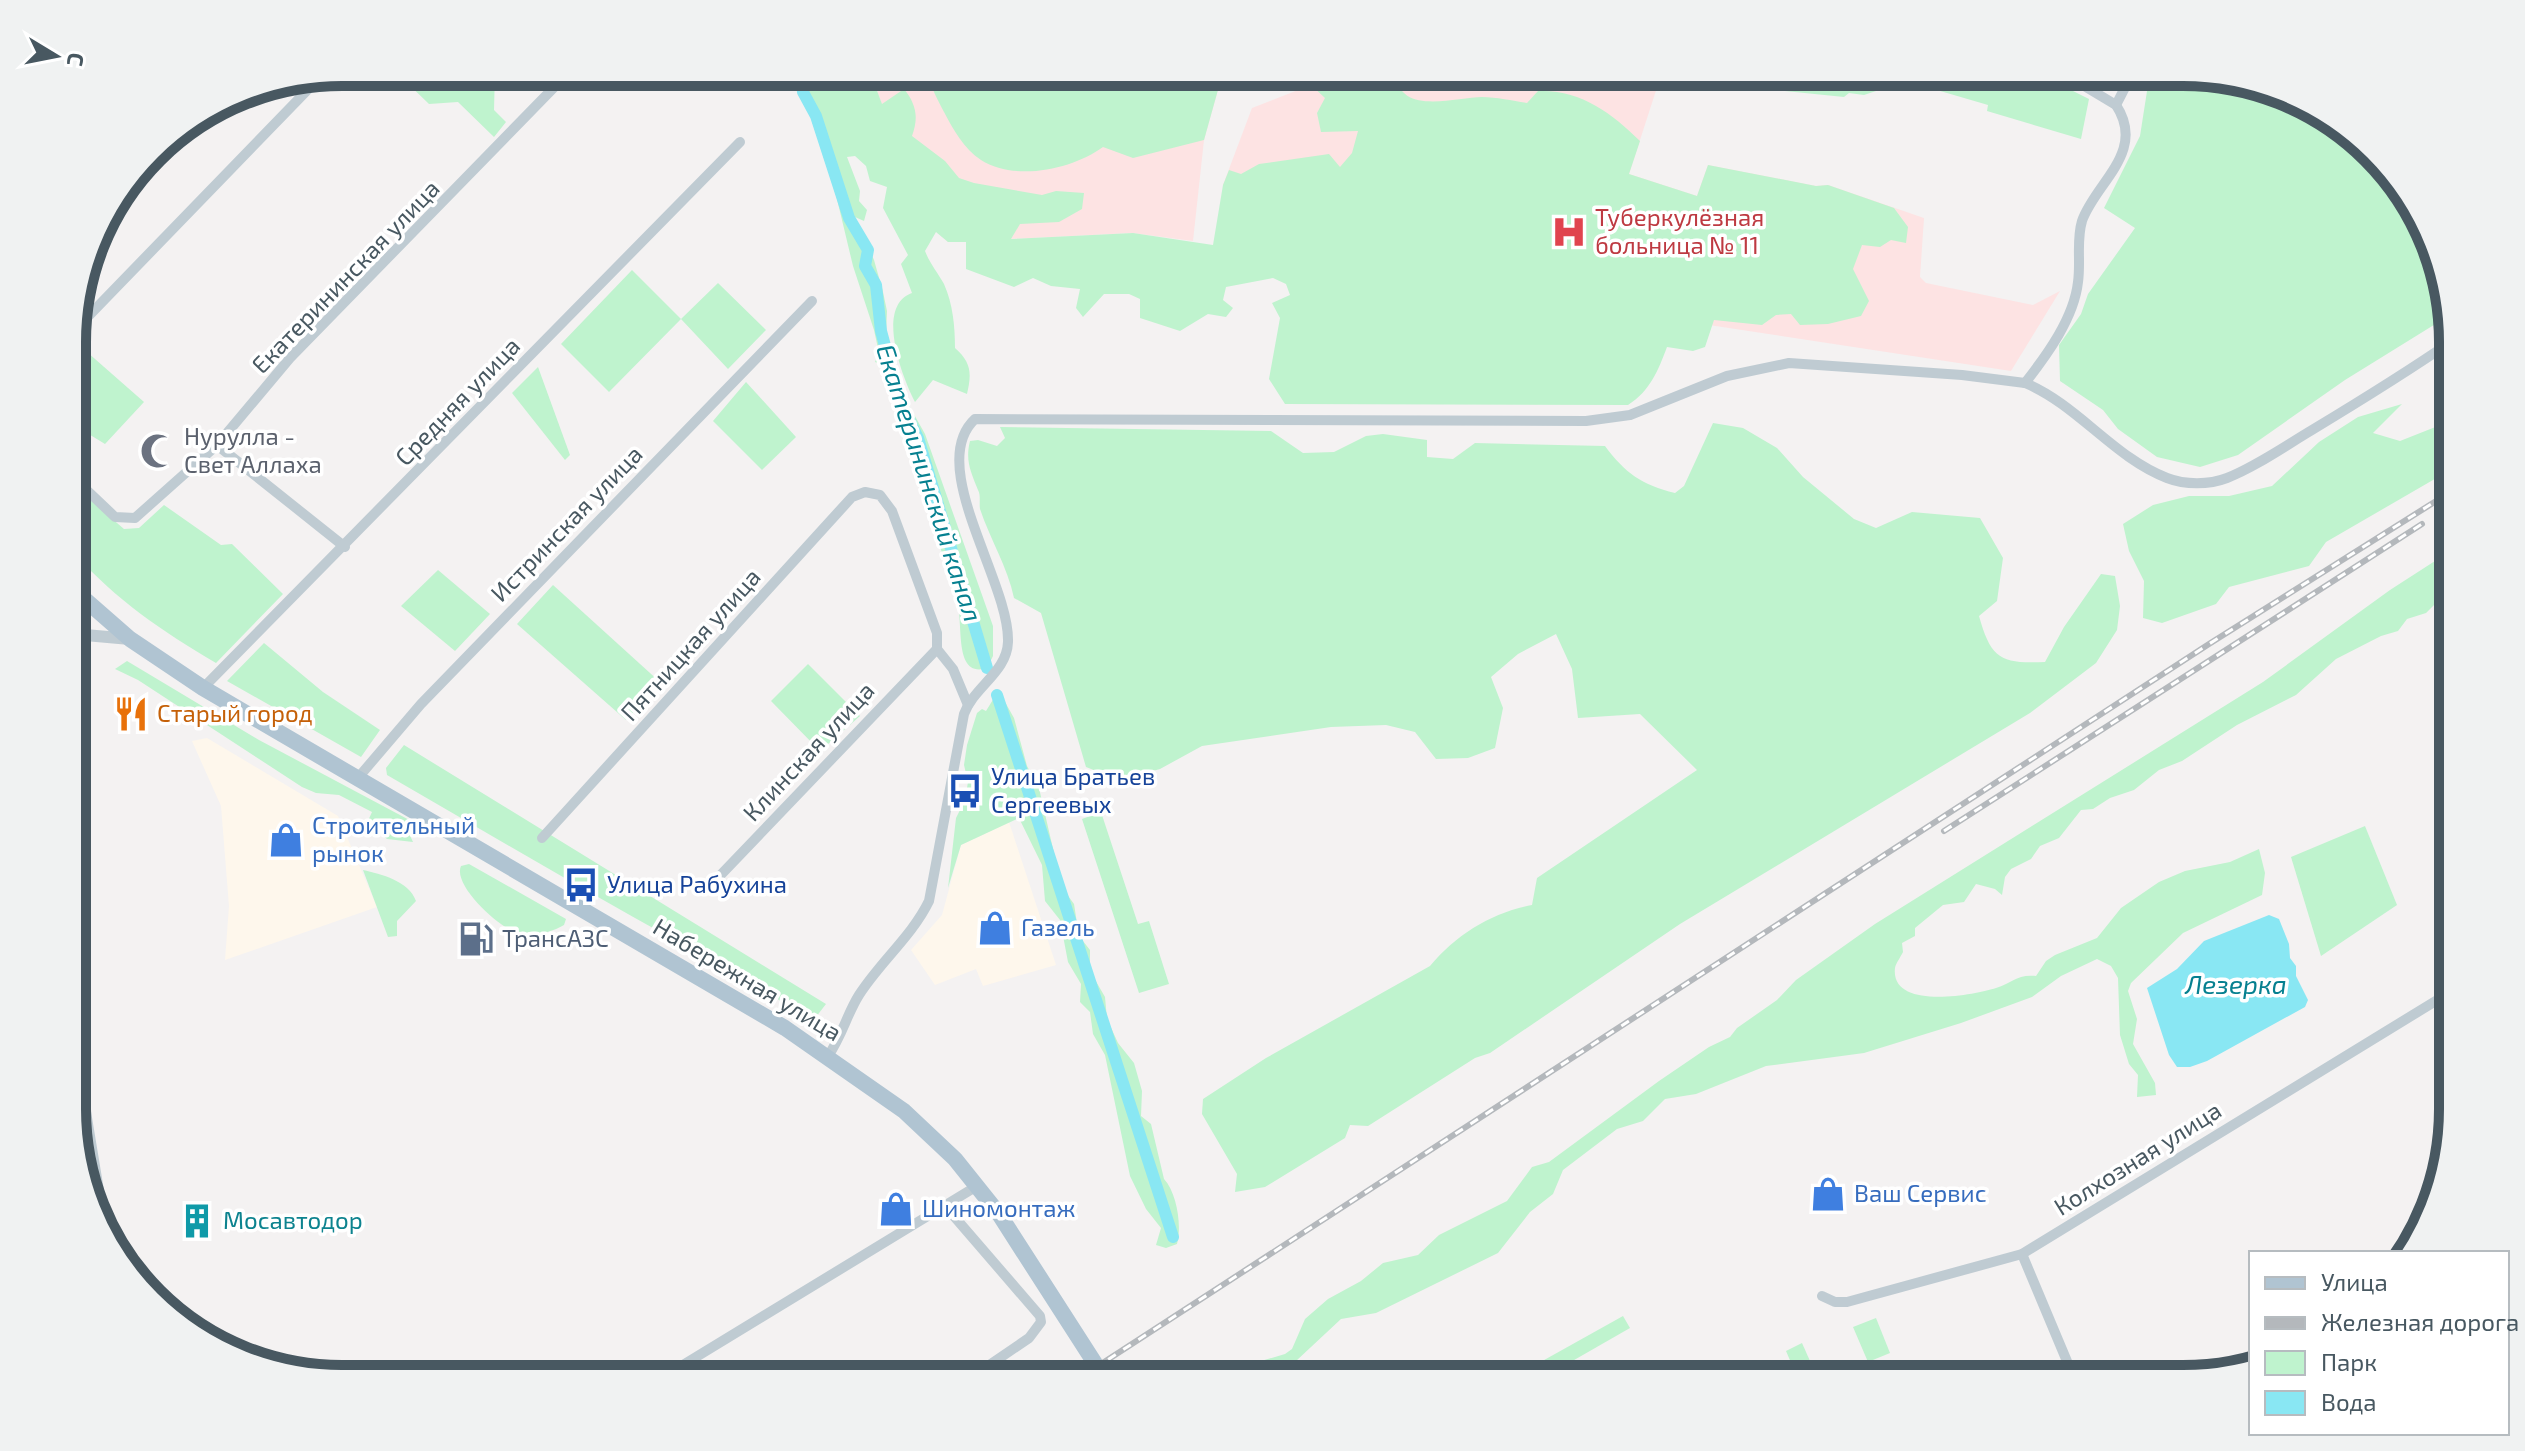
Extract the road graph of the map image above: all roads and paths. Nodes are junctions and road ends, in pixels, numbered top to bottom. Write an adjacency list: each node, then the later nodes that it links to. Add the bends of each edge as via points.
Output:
1 (2084, 86): 5 (street)
2 (2126, 86): 5 (street)
3 (555, 87): 11 (street, Екатерининская улица, via 300,348)
4 (308, 89): 8 (street)
5 (2116, 105): 10 (street, via 2122,113 2123,149 2119,165 2082,221 2072,310)
6 (740, 142): 13 (street, Средняя улица)
7 (812, 301): 20 (street, Истринская улица, via 421,704)
8 (87, 317)
9 (2438, 351): 10 (street, via 2273,453 2225,479 2194,484 2168,479 2141,465 2059,400)
10 (2025, 383): 19 (street, via 1789,363 1727,376 1630,415 1586,421 975,419 960,439 957,455 1004,613 1008,644 1005,656)
11 (217, 445): 12 (street, Екатерининская улица, via 131,520 115,517); 13 (street)
12 (86, 489)
13 (345, 547): 18 (street, Средняя улица)
14 (86, 601): 16 (main road, Набережная улица)
15 (86, 634): 16 (street)
16 (130, 639): 18 (main road, Набережная улица)
17 (937, 649): 19 (street, via 953,669); 21 (street, Пятницкая улица, via 937,633 892,511 875,492 862,492); 22 (street, Клинская улица)
18 (203, 688): 20 (main road, Набережная улица)
19 (968, 705): 24 (street, via 929,901 857,997)
20 (357, 779): 24 (main road, Набережная улица)
21 (542, 838)
22 (712, 884)
23 (2438, 1000): 27 (street, Колхозная улица)
24 (828, 1056): 25 (main road, Набережная улица, via 926,1130)
25 (977, 1186): 26 (street); 32 (main road, Набережная улица)
26 (946, 1207): 30 (street); 31 (street, via 1041,1322 1029,1338)
27 (2022, 1254): 28 (street, Колхозная улица, via 1847,1302); 29 (street)
28 (1822, 1296)
29 (2068, 1364)
30 (684, 1365)
31 (990, 1365)
32 (1095, 1365)

